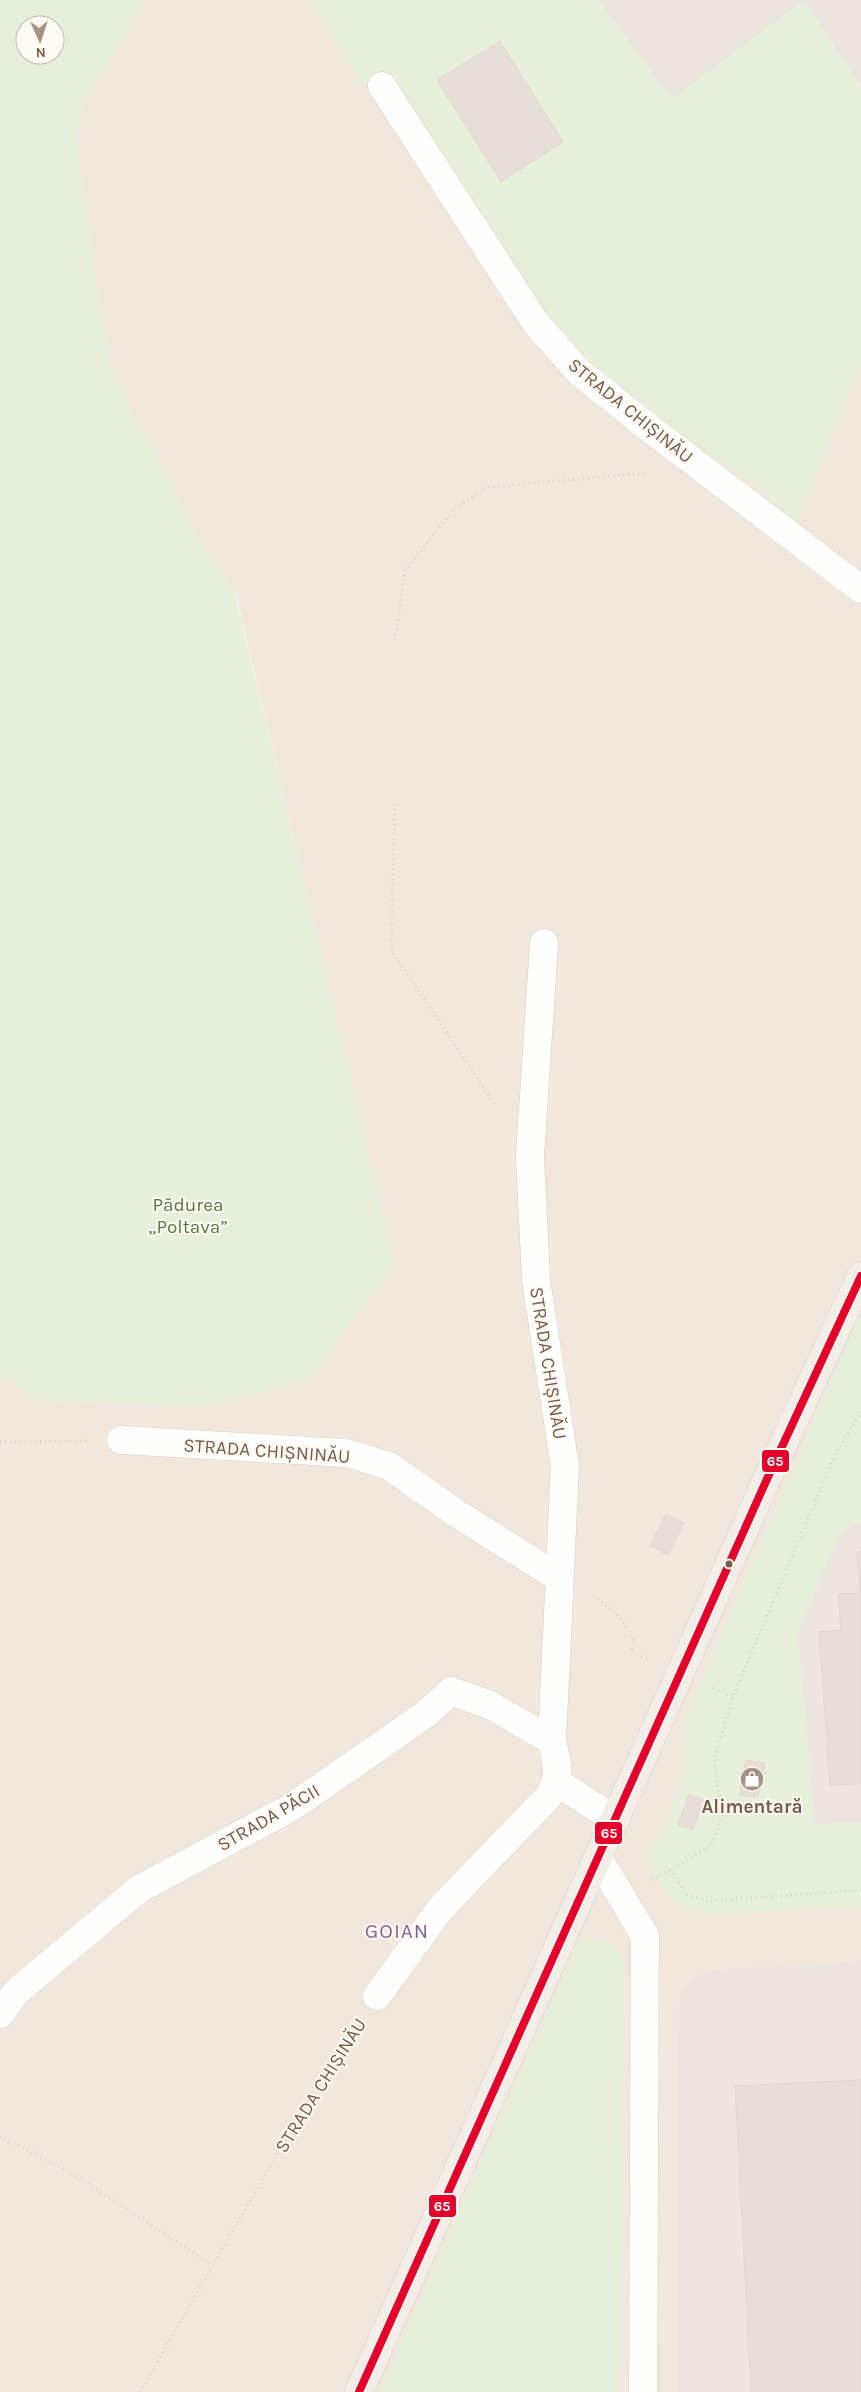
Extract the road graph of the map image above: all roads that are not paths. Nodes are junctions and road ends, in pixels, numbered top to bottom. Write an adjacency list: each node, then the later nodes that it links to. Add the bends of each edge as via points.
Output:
1 (382, 86): 2 (street, STRADA CHIȘINĂU, via 535,322 579,372)
2 (861, 589)
3 (544, 943): 6 (street, STRADA CHIȘINĂU, via 530,1156 536,1280 565,1466)
4 (861, 1276): 9 (main road)
5 (121, 1440): 6 (street, STRADA CHIȘNINĂU, via 347,1452 388,1466)
6 (559, 1578): 7 (street, STRADA CHIȘINĂU)
7 (552, 1741): 8 (street, STRADA CHIȘINĂU, via 558,1767); 12 (street, STRADA PĂCII, via 490,1704 451,1691 426,1714 292,1808 139,1889 16,1992)
8 (557, 1782): 9 (street); 11 (street, via 548,1797 441,1908)
9 (615, 1820): 10 (main road)
10 (598, 1858): 13 (main road); 14 (street, via 645,1936)
11 (377, 1996)
12 (0, 2014)
13 (359, 2392)
14 (643, 2392)

